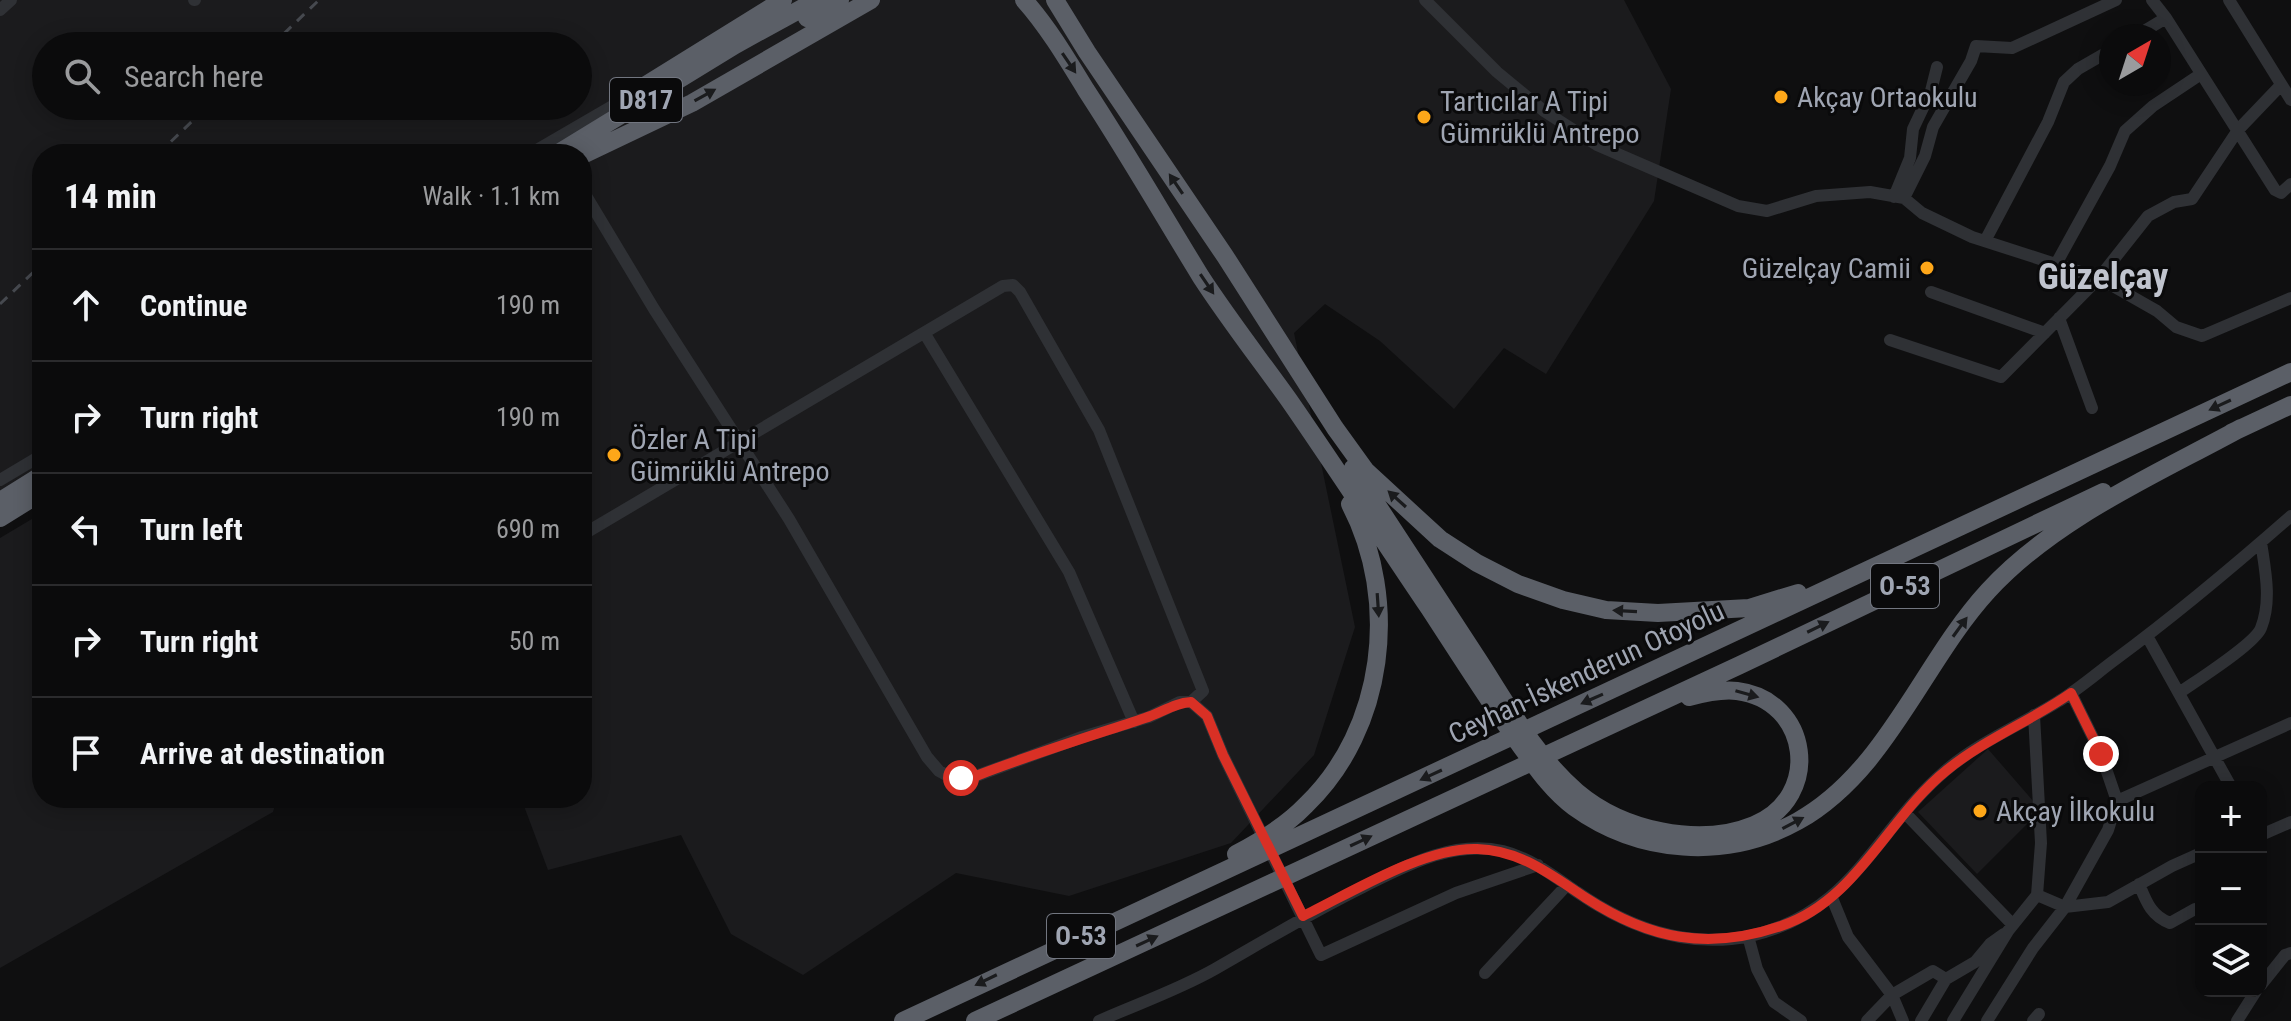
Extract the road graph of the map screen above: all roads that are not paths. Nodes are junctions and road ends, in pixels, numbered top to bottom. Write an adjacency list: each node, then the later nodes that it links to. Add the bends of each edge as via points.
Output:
1 (11, 0): 12 (street)
2 (783, 0): 21 (highway)
3 (817, 0): 15 (highway, D817)
4 (840, 0): 15 (highway, D817)
5 (871, 0): 29 (highway, one-way to 5, via 692,103)
6 (1024, 0): 45 (highway, one-way to 45, via 1204,280)
7 (1055, 0): 35 (highway, one-way to 7)
8 (1425, 0): 31 (street, via 1544,111 1597,145 1738,206 1767,211 1816,196 1870,192)
9 (2116, 0): 31 (street, via 2012,48 1976,46 1933,127 1925,156)
10 (2152, 0): 13 (street)
11 (2229, 0): 19 (street)
12 (0, 10)
13 (2166, 18): 14 (street); 18 (street)
14 (2156, 24)
15 (738, 49): 27 (highway, D817); 28 (highway, D817)
16 (2099, 57): 33 (street, via 2064,82)
17 (1937, 67): 31 (street, via 1913,129)
18 (2201, 74): 24 (street); 34 (street, via 2125,131)
19 (2281, 85): 20 (street); 24 (street)
20 (2291, 100)
21 (616, 104): 22 (street); 26 (highway)
22 (592, 118)
23 (588, 120): 25 (street)
24 (2238, 130): 30 (street, via 2275,190 2281,193); 36 (street, via 2192,199 2148,216)
25 (547, 144)
26 (570, 144)
27 (575, 144)
28 (592, 149)
29 (592, 151)
30 (2291, 184)
31 (1899, 198): 33 (street, via 1940,223)
32 (592, 206): 48 (street)
33 (1985, 241): 34 (street)
34 (2056, 264): 36 (street)
35 (1235, 272): 53 (highway, one-way to 35, via 1801,593 1749,608 1658,613 1606,610 1563,600 1518,584 1440,539 1366,471); 66 (highway, one-way to 35, via 1709,692 1754,694 1784,716 1793,731 1799,747 1797,781 1790,798 1767,820 1700,835 1635,824 1604,810 1559,775 1275,348)
36 (2099, 278): 38 (street, via 2176,327 2202,336); 39 (street)
37 (1931, 292): 40 (street)
38 (2291, 298)
39 (2059, 318): 40 (street); 46 (street)
40 (2045, 333): 42 (street, via 2001,377)
41 (925, 334): 48 (street); 62 (street, via 1003,286 1013,285 1020,292 1099,430 1203,691); 64 (street, via 1069,572)
42 (1890, 340)
43 (2291, 372): 53 (highway, Ceyhan-İskenderun Otoyolu / O-53, one-way to 53)
44 (2291, 405): 47 (highway, Ceyhan-İskenderun Otoyolu / O-53)
45 (1293, 407): 47 (highway, one-way to 47, via 1548,783 1569,804 1630,837 1698,848 1767,836 1827,801 1879,745 1960,626 2022,557 2056,532); 73 (highway, one-way to 73, via 1365,539 1379,603 1379,635 1371,694 1347,749 1307,805)
46 (2092, 408)
47 (2241, 428): 66 (highway, Ceyhan-İskenderun Otoyolu / O-53, one-way to 47)
48 (739, 442): 57 (street); 64 (street, via 939,771 950,777 976,776)
49 (32, 461): 50 (street)
50 (0, 480)
51 (32, 481): 54 (highway)
52 (32, 498): 56 (highway)
53 (2017, 498): 73 (highway, Ceyhan-İskenderun Otoyolu / O-53, one-way to 73, via 1727,638)
54 (0, 501)
55 (2291, 516): 58 (street)
56 (0, 518)
57 (592, 529)
58 (2261, 542): 59 (street); 61 (street, via 2268,590 2261,630)
59 (2147, 636): 60 (street); 61 (street)
60 (2071, 693): 63 (street); 69 (street)
61 (2179, 693): 67 (street)
62 (1191, 702): 64 (street); 82 (street, via 1207,716)
63 (2034, 715): 70 (street, via 1946,771); 78 (street, via 2041,843)
64 (1134, 722)
65 (2291, 723): 67 (street)
66 (1593, 732): 93 (highway, Ceyhan-İskenderun Otoyolu / O-53, one-way to 66)
67 (2215, 756): 68 (street); 69 (street)
68 (2228, 781)
69 (2117, 801): 80 (street, via 2108,830)
70 (1905, 813): 79 (street); 83 (street)
71 (2291, 822): 72 (street)
72 (2267, 832)
73 (1267, 845): 92 (highway, Ceyhan-İskenderun Otoyolu / O-53, one-way to 92)
74 (2195, 856): 76 (street)
75 (1538, 865): 77 (street); 82 (street, via 1505,852 1442,852); 82 (street, via 1456,893 1321,955)
76 (2139, 884): 80 (street, via 2108,902); 81 (street, via 2159,919 2170,923)
77 (1567, 885): 84 (street, via 1616,916 1676,938); 86 (street)
78 (2037, 895): 80 (street); 83 (street)
79 (1832, 898): 84 (street, via 1783,926); 89 (street, via 1848,937)
80 (2065, 907): 99 (street)
81 (2195, 909)
82 (1303, 916): 94 (street, via 1211,971)
83 (2010, 928): 88 (street, via 1975,962); 91 (street)
84 (1748, 936): 95 (street, via 1774,1002)
85 (2291, 953): 87 (street)
86 (1485, 973)
87 (2267, 978)
88 (1946, 979): 89 (street, via 1933,971); 98 (street)
89 (1892, 995): 96 (street); 97 (street)
90 (2252, 997): 100 (street)
91 (1957, 1020)
92 (903, 1021)
93 (975, 1021)
94 (1099, 1021)
95 (1801, 1021)
96 (1867, 1021)
97 (1903, 1021)
98 (1921, 1021)
99 (1987, 1021)
100 (2237, 1021)

